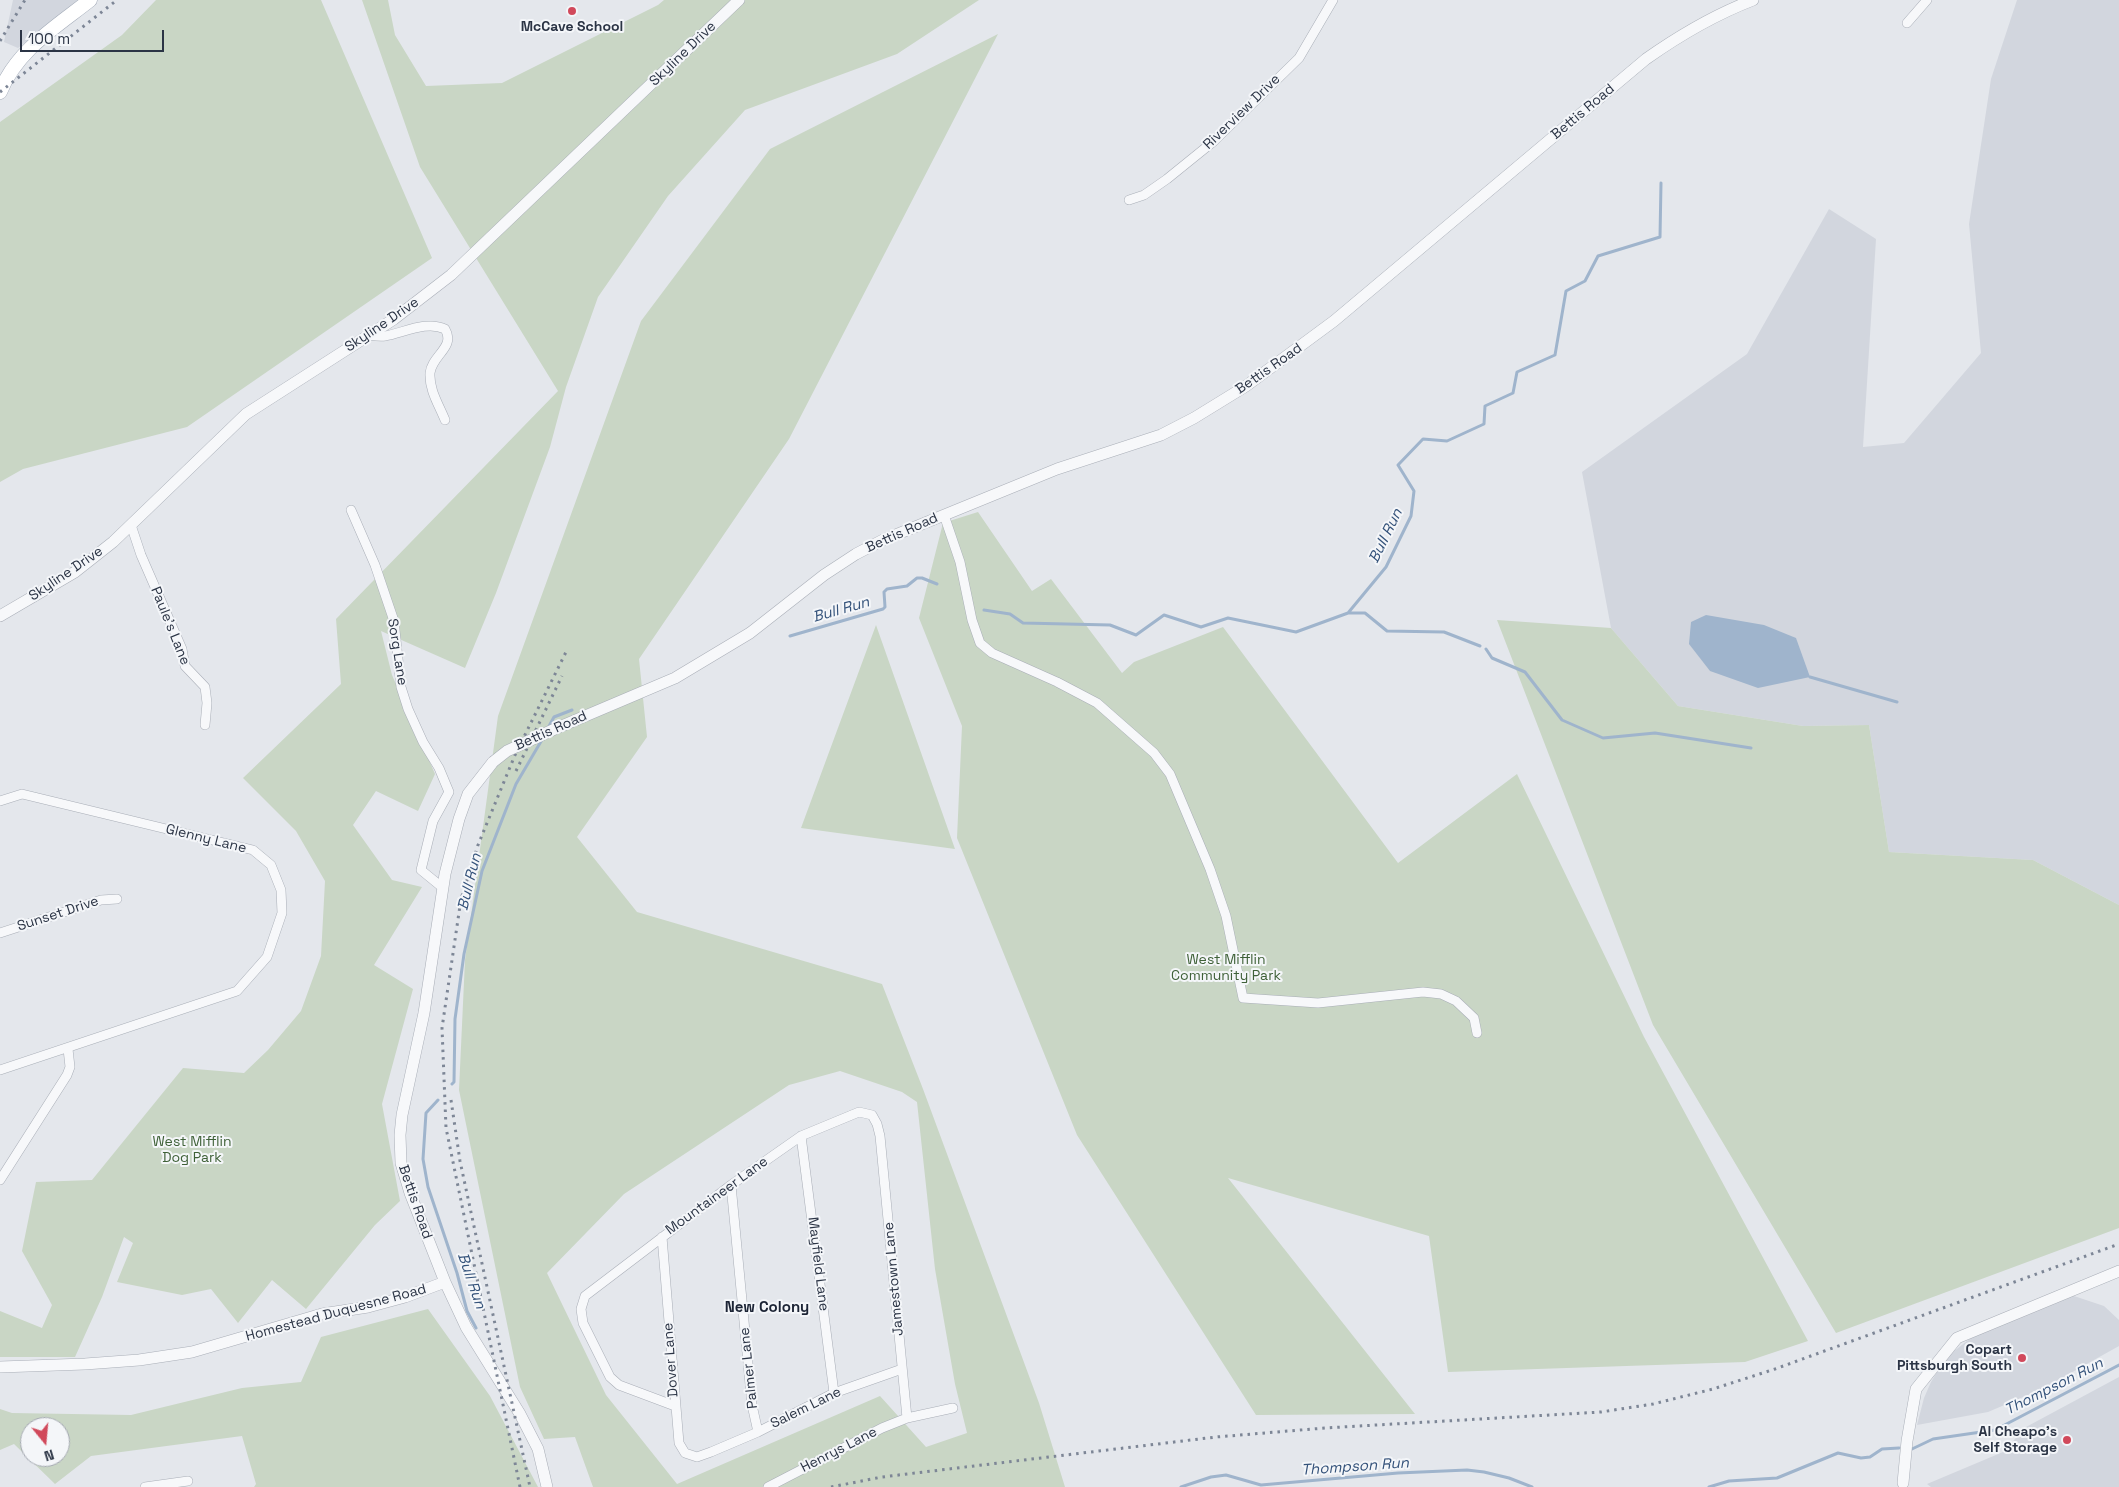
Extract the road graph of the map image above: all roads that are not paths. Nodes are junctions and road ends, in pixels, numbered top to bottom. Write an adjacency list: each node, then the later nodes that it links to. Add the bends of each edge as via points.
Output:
1 (90, 0): 7 (main road, via 15,63)
2 (739, 0): 9 (street, Skyline Drive, via 451,275)
3 (1333, 0): 8 (street, Riverview Drive, via 1299,58 1214,141 1144,195)
4 (1753, 0): 12 (street, Bettis Road, via 1703,22 1646,59 1342,315 1246,386 1161,435 1057,469)
5 (1927, 0): 6 (street)
6 (1907, 23)
7 (0, 92)
8 (1128, 200)
9 (369, 335): 10 (street, via 383,337 427,327 445,328 448,344 432,364 430,374 431,389); 13 (street, Skyline Drive, via 246,414)
10 (445, 420)
11 (351, 510): 17 (street, Sorg Lane, via 375,565 394,621 401,686 408,709 449,792 434,821 421,870)
12 (944, 515): 17 (street, Bettis Road, bridge, via 856,554 750,633 675,678 513,748 493,762 468,794); 20 (street, via 960,562 980,643 992,653 1097,703 1154,753 1170,774 1226,916 1243,998 1318,1003 1423,992 1440,994 1456,1001 1474,1018)
13 (131, 524): 14 (street, Skyline Drive, via 74,572); 15 (street, Paule's Lane, via 182,649 185,666 204,687 207,703)
14 (0, 616)
15 (205, 725)
16 (0, 801): 21 (street, Glenny Lane, via 22,794 253,850 271,865 281,890 282,913 268,957 237,991)
17 (443, 888): 29 (street, Bettis Road, via 424,1013 400,1135 401,1163)
18 (118, 899): 19 (street, Sunset Drive, via 101,900)
19 (0, 933)
20 (1477, 1034)
21 (68, 1049): 22 (street, Glenny Lane); 25 (street, via 70,1067 67,1075)
22 (0, 1070)
23 (872, 1115): 24 (street, Mountaineer Lane, via 859,1112); 31 (street, Jamestown Lane, via 880,1136)
24 (801, 1136): 26 (street, Mountaineer Lane); 32 (street, Mayfield Lane)
25 (0, 1180)
26 (731, 1185): 27 (street, Mountaineer Lane); 36 (street, Palmer Lane, via 752,1405)
27 (662, 1237): 33 (street, Dover Lane); 33 (street, Mountaineer Lane, via 585,1296 581,1309 583,1323 610,1377 619,1385)
28 (2119, 1271): 39 (street, via 1957,1338 1916,1389)
29 (444, 1282): 30 (street, Homestead Duquesne Road, via 405,1297 322,1314 192,1352 121,1362); 41 (street, Homestead Duquesne Road, via 466,1327 538,1449)
30 (0, 1367)
31 (902, 1369): 32 (street, Salem Lane); 35 (street, Jamestown Lane)
32 (834, 1392): 36 (street, Salem Lane)
33 (675, 1406): 37 (street, Dover Lane, via 679,1443 685,1453 697,1457)
34 (953, 1408): 35 (street)
35 (907, 1418): 42 (street, Henrys Lane)
36 (758, 1432): 37 (street, Salem Lane)
37 (711, 1452)
38 (188, 1481): 40 (street)
39 (1902, 1486)
40 (145, 1487)
41 (547, 1487)
42 (768, 1487)

